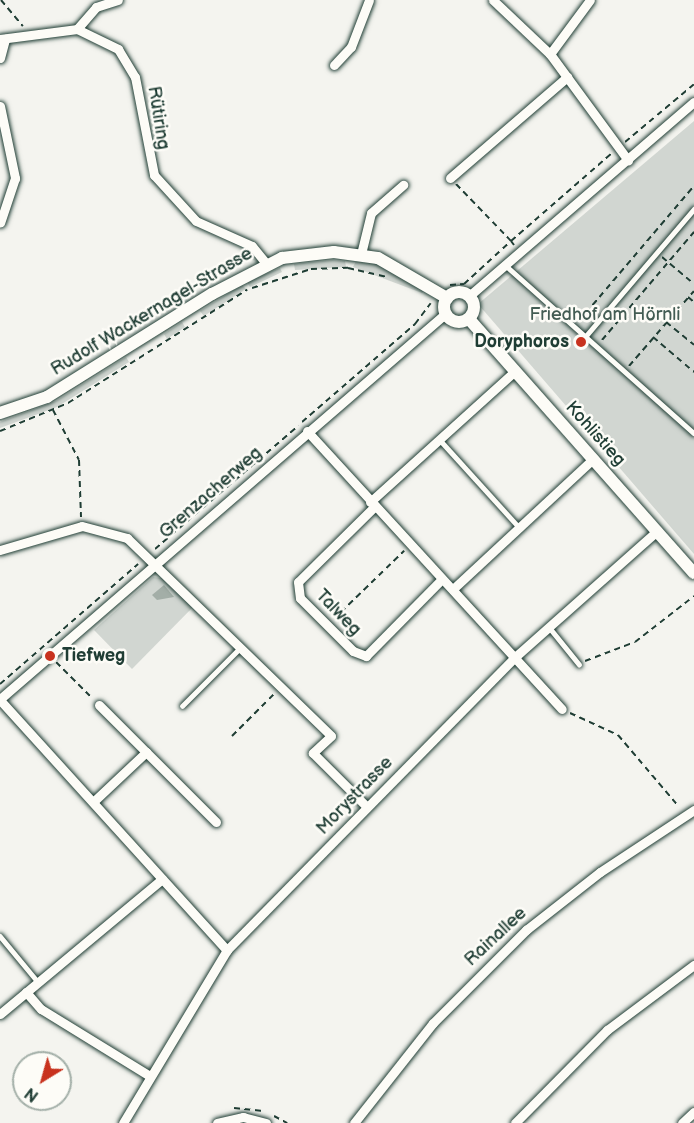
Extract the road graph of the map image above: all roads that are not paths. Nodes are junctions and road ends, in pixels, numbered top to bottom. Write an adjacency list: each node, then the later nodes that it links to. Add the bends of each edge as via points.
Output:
1 (118, 0): 5 (street, via 96,7)
2 (369, 0): 9 (street, via 351,47)
3 (493, 0): 7 (street)
4 (590, 0): 7 (street)
5 (77, 29): 6 (street); 19 (street, Rütiring, via 118,49 132,65 149,163 179,207 252,246)
6 (2, 39): 8 (street)
7 (550, 54): 10 (street)
8 (0, 58)
9 (334, 65)
10 (567, 76): 13 (street); 14 (street)
11 (694, 102): 13 (street)
12 (0, 106): 17 (street, via 15,178)
13 (627, 160): 20 (street)
14 (450, 178)
15 (403, 185): 18 (street, via 371,213)
16 (694, 209): 25 (lane)
17 (0, 223)
18 (361, 254): 19 (street, Rudolf Wackernagel-Strasse, via 316,254); 22 (street, Rudolf Wackernagel-Strasse, via 398,266)
19 (266, 263): 27 (street, Rudolf Wackernagel-Strasse, via 47,397)
20 (504, 264): 21 (street); 25 (lane)
21 (469, 296): 22 (street, via 460,292); 24 (street, via 474,309)
22 (447, 298): 23 (street)
23 (445, 314): 24 (street, via 456,323); 28 (street, Grenzacherweg)
24 (470, 319): 26 (street, Kohlistieg)
25 (585, 338): 29 (lane)
26 (515, 371): 30 (street); 31 (street, Kohlistieg)
27 (0, 413)
28 (307, 431): 32 (street); 36 (street, Grenzacherweg)
29 (694, 433)
30 (439, 438): 32 (street); 33 (lane)
31 (594, 458): 33 (street); 34 (street, Kohlistieg)
32 (373, 504): 38 (street); 38 (street, Talweg, via 298,582 300,598 353,651 366,656)
33 (519, 526): 39 (street)
34 (657, 531): 37 (street, Kohlistieg); 40 (street, Morystrasse)
35 (0, 550): 36 (street, via 82,526 127,538)
36 (155, 564): 41 (street); 44 (street, Grenzacherweg)
37 (694, 573)
38 (442, 579): 39 (street)
39 (453, 589): 42 (street)
40 (549, 627): 42 (street, Morystrasse); 43 (lane)
41 (241, 647): 46 (lane); 50 (street, via 331,736 314,753)
42 (514, 658): 47 (street); 50 (street, Morystrasse)
43 (579, 664)
44 (0, 699): 49 (street)
45 (99, 705): 48 (street)
46 (182, 706)
47 (562, 709)
48 (146, 752): 49 (street); 52 (street)
49 (93, 802): 54 (street)
50 (367, 807): 56 (street, Morystrasse)
51 (690, 813): 53 (street); 66 (street, Rainallee, via 582,884 518,937 434,1023)
52 (216, 822)
53 (694, 824)
54 (162, 879): 56 (street); 58 (street)
55 (0, 936): 58 (lane)
56 (227, 950): 61 (street, Morystrasse)
57 (694, 965): 67 (street, via 607,1030)
58 (38, 982): 59 (street)
59 (26, 992): 60 (street); 61 (street, via 41,1009)
60 (0, 1014)
61 (150, 1076): 63 (street, Morystrasse)
62 (694, 1112): 68 (street)
63 (123, 1123)
64 (217, 1123): 65 (street, via 243,1117)
65 (266, 1123)
66 (354, 1123)
67 (515, 1123)
68 (682, 1123)

